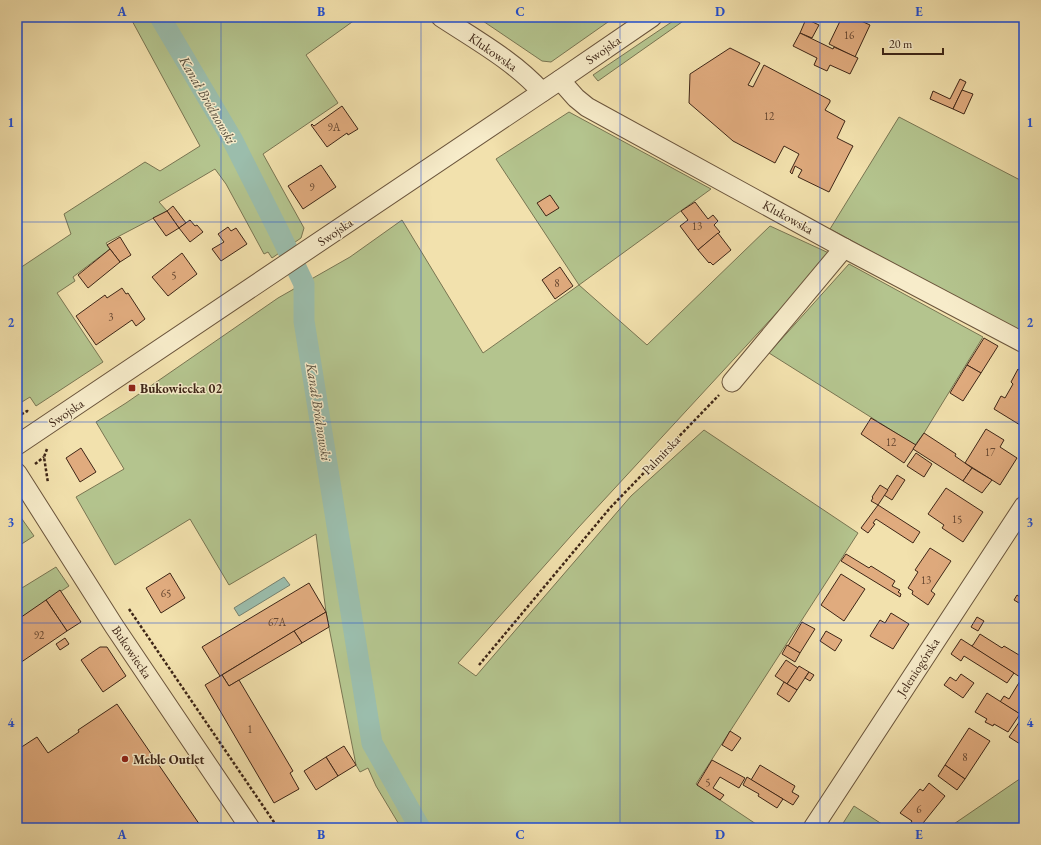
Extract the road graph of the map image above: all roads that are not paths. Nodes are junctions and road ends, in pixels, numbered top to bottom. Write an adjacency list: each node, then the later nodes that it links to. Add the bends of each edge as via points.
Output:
1 (441, 17): 4 (street, Klukowska, via 514,65)
2 (652, 17): 3 (street, Swojska)
3 (560, 80): 4 (street, Swojska); 5 (street, Klukowska, via 587,107)
4 (542, 92): 8 (street, Swojska)
5 (844, 248): 6 (street, Klukowska); 7 (street)
6 (1024, 344)
7 (732, 382)
8 (17, 445)
9 (17, 473): 11 (street, Bukowiecka, via 114,626)
10 (1024, 506): 12 (street, Jeleniogórska)
11 (250, 828)
12 (812, 828)

